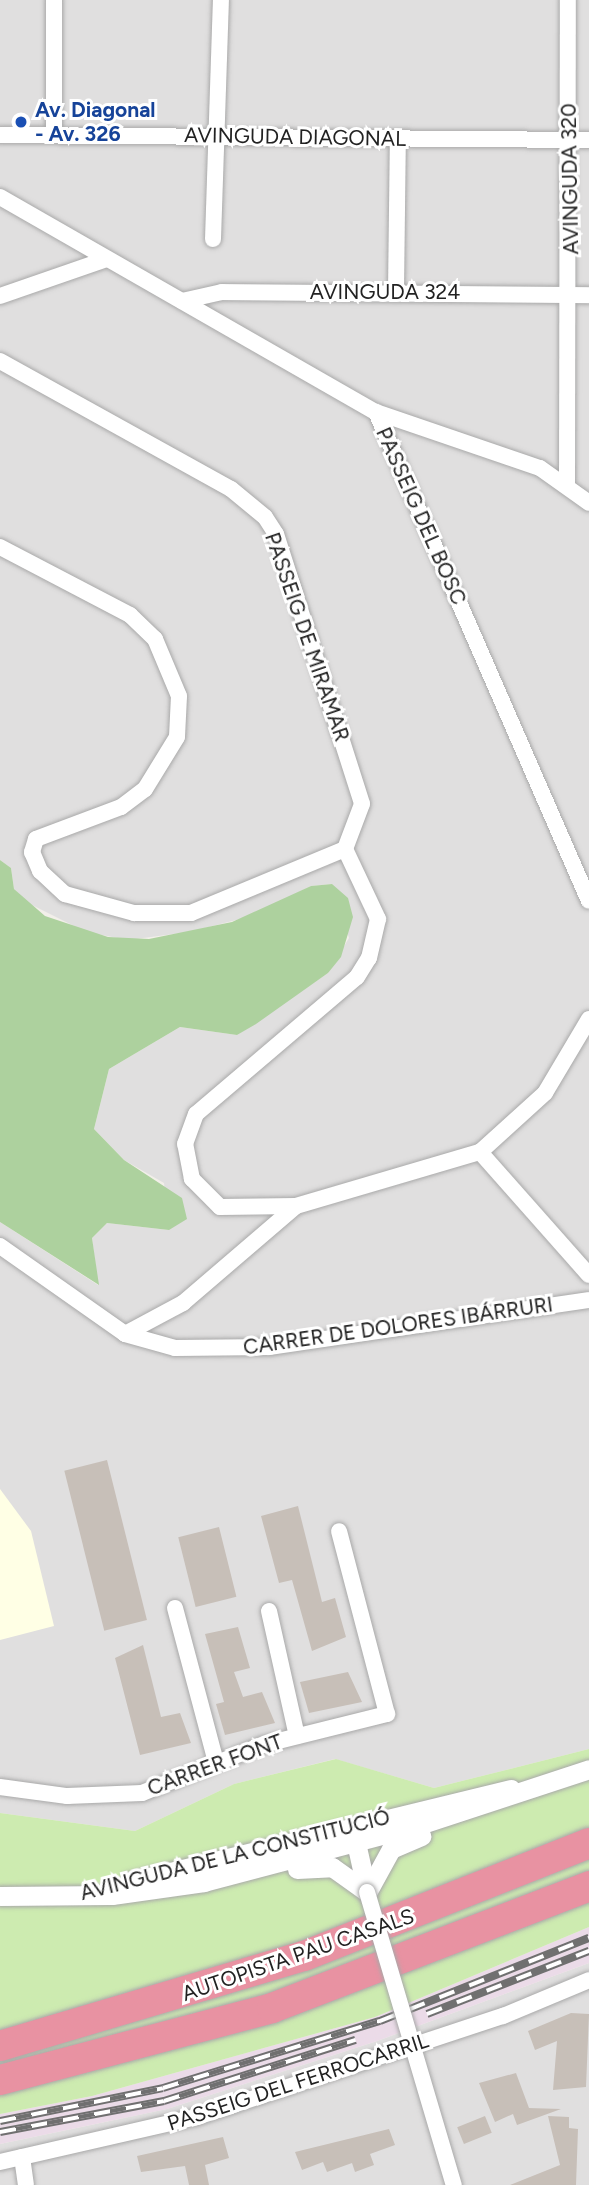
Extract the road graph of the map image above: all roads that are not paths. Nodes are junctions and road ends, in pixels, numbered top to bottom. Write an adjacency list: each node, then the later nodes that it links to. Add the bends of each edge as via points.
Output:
1 (54, 0): 5 (street)
2 (221, 0): 6 (street, via 221,122)
3 (568, 0): 8 (street, AVINGUDA 320)
4 (0, 135): 5 (street, AVINGUDA DIAGONAL)
5 (54, 135): 6 (street, AVINGUDA DIAGONAL)
6 (216, 135): 7 (street, AVINGUDA DIAGONAL); 11 (street)
7 (398, 138): 8 (street, AVINGUDA DIAGONAL); 13 (street)
8 (569, 140): 9 (street, AVINGUDA DIAGONAL); 14 (street, AVINGUDA 320)
9 (589, 140)
10 (0, 197): 12 (street, PASSEIG DEL BOSC)
11 (213, 239)
12 (107, 259): 16 (street); 17 (street, PASSEIG DEL BOSC)
13 (396, 291): 14 (street, AVINGUDA 324); 17 (street, AVINGUDA 324, via 197,293)
14 (571, 295): 15 (street, AVINGUDA 324); 20 (street, AVINGUDA 320)
15 (589, 295)
16 (0, 296)
17 (182, 301): 19 (street, PASSEIG DEL BOSC)
18 (0, 361): 23 (street, PASSEIG DE MIRAMAR, via 231,489 264,517 276,534 362,804)
19 (376, 412): 20 (street); 24 (street, PASSEIG DEL BOSC)
20 (567, 483): 21 (street)
21 (589, 503)
22 (0, 547): 23 (street, via 130,615 155,639 179,696 177,737 145,789 121,807 36,839 32,852 40,871 65,894 134,913 191,913)
23 (345, 849): 27 (street, via 377,919 369,958 357,977 196,1114 185,1144 192,1179 219,1207)
24 (589, 901)
25 (589, 1019): 26 (street, via 545,1093)
26 (480, 1152): 27 (street); 29 (street)
27 (296, 1206): 31 (street, via 183,1303)
28 (0, 1247): 31 (street, CARRER DE DOLORES IBÁRRURI)
29 (589, 1275)
30 (589, 1300): 31 (street, CARRER DE DOLORES IBÁRRURI, via 270,1347 175,1348)
31 (125, 1334)
32 (339, 1531): 35 (street, CARRER FONT, via 387,1714)
33 (174, 1608): 36 (street)
34 (269, 1611): 35 (street)
35 (297, 1736): 36 (street, CARRER FONT)
36 (216, 1762): 38 (street, CARRER FONT, via 142,1793 67,1796)
37 (589, 1769): 39 (street, AVINGUDA DE LA CONSTITUCIÓ)
38 (0, 1787)
39 (533, 1787): 40 (street, AVINGUDA DE LA CONSTITUCIÓ); 43 (street, AVINGUDA DE LA CONSTITUCIÓ, via 482,1791)
40 (483, 1806): 42 (street, AVINGUDA DE LA CONSTITUCIÓ); 45 (street, via 391,1849)
41 (589, 1843): 48 (highway, AUTOPISTA PAU CASALS, via 392,1924)
42 (351, 1845): 43 (street, AVINGUDA DE LA CONSTITUCIÓ); 45 (street, via 357,1847)
43 (204, 1873): 45 (street, via 332,1867); 46 (street, AVINGUDA DE LA CONSTITUCIÓ, via 71,1897)
44 (589, 1886): 51 (highway, AUTOPISTA PAU CASALS, via 272,2008)
45 (367, 1892): 55 (street, bridge)
46 (0, 1896)
47 (589, 1980): 52 (street, PASSEIG DEL FERROCARRIL, via 503,2016 197,2117)
48 (94, 2021): 49 (highway); 50 (highway, AUTOPISTA PAU CASALS)
49 (0, 2028)
50 (0, 2046)
51 (0, 2080)
52 (22, 2157): 53 (street, PASSEIG DEL FERROCARRIL); 54 (street)
53 (0, 2162)
54 (26, 2185)
55 (454, 2185)

